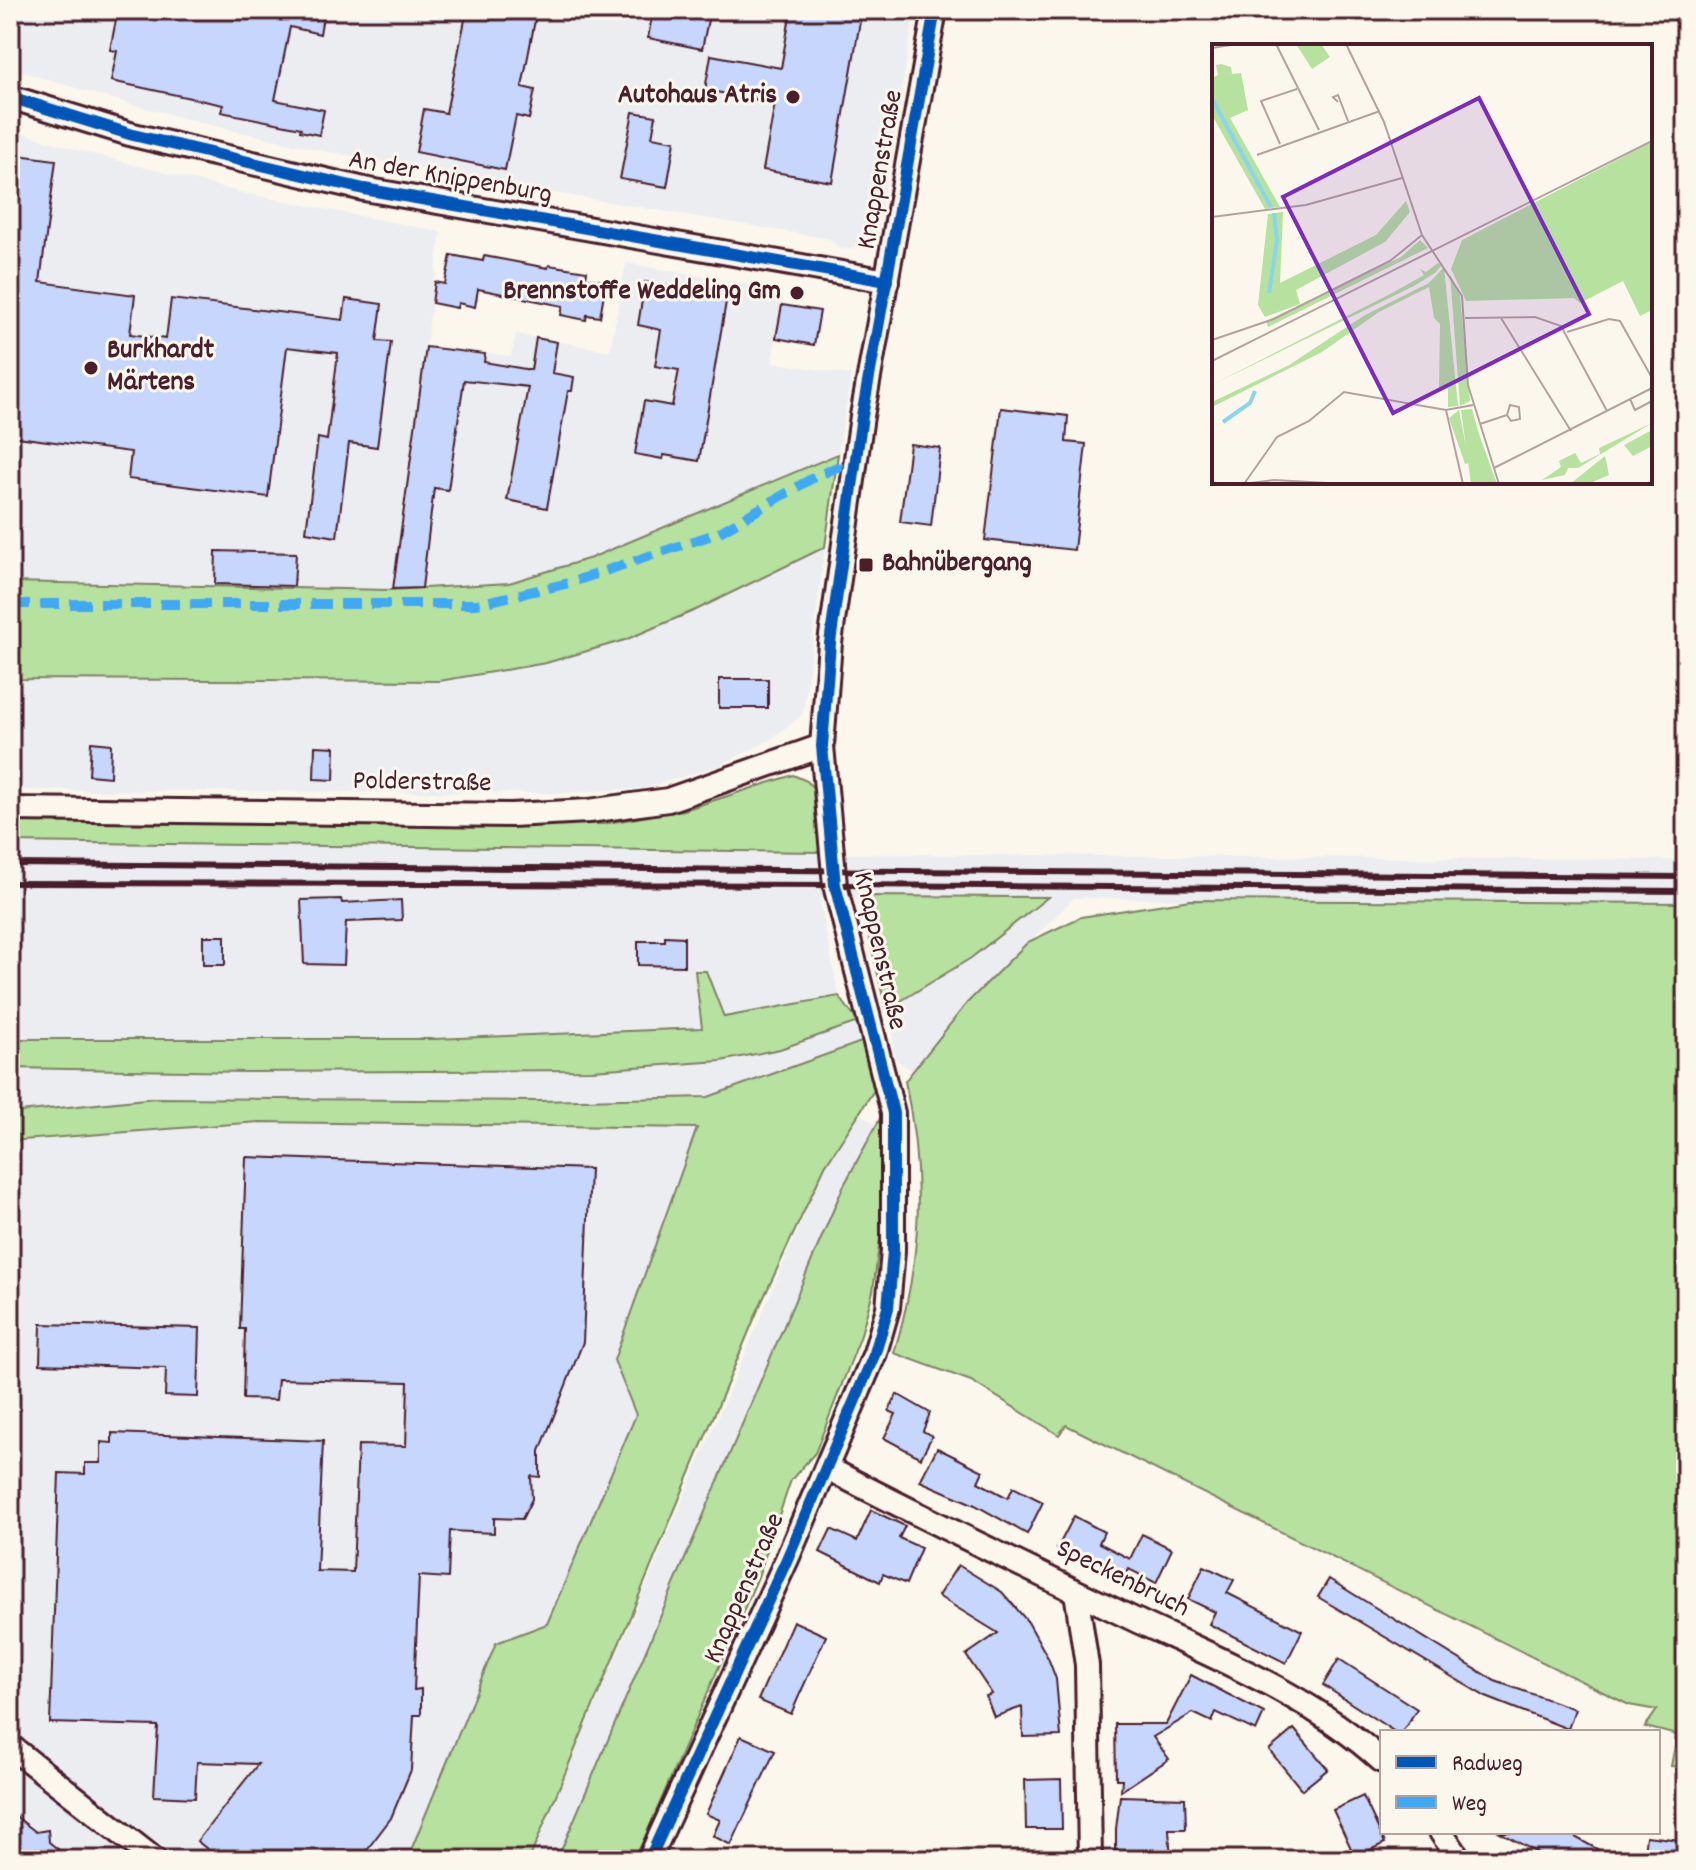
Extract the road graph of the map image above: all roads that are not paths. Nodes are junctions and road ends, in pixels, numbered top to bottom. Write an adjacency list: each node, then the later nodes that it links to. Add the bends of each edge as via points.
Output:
1 (935, 10): 3 (street, Knappenstraße)
2 (10, 97): 3 (street, An der Knippenburg, via 133,135 364,189)
3 (887, 281): 4 (street, Knappenstraße, via 840,571)
4 (822, 746): 5 (street, Polderstraße, via 668,800 589,811 511,815); 6 (street, Knappenstraße, via 835,885 893,1113 888,1308)
5 (10, 809)
6 (827, 1468): 7 (street, Speckenbruch); 12 (street, Knappenstraße)
7 (1076, 1592): 9 (street, Speckenbruch, via 1267,1682 1317,1710); 13 (street, via 1087,1665)
8 (10, 1746): 11 (street)
9 (1380, 1759)
10 (1442, 1834): 14 (street)
11 (155, 1860)
12 (649, 1860)
13 (1090, 1860)
14 (1460, 1860)

